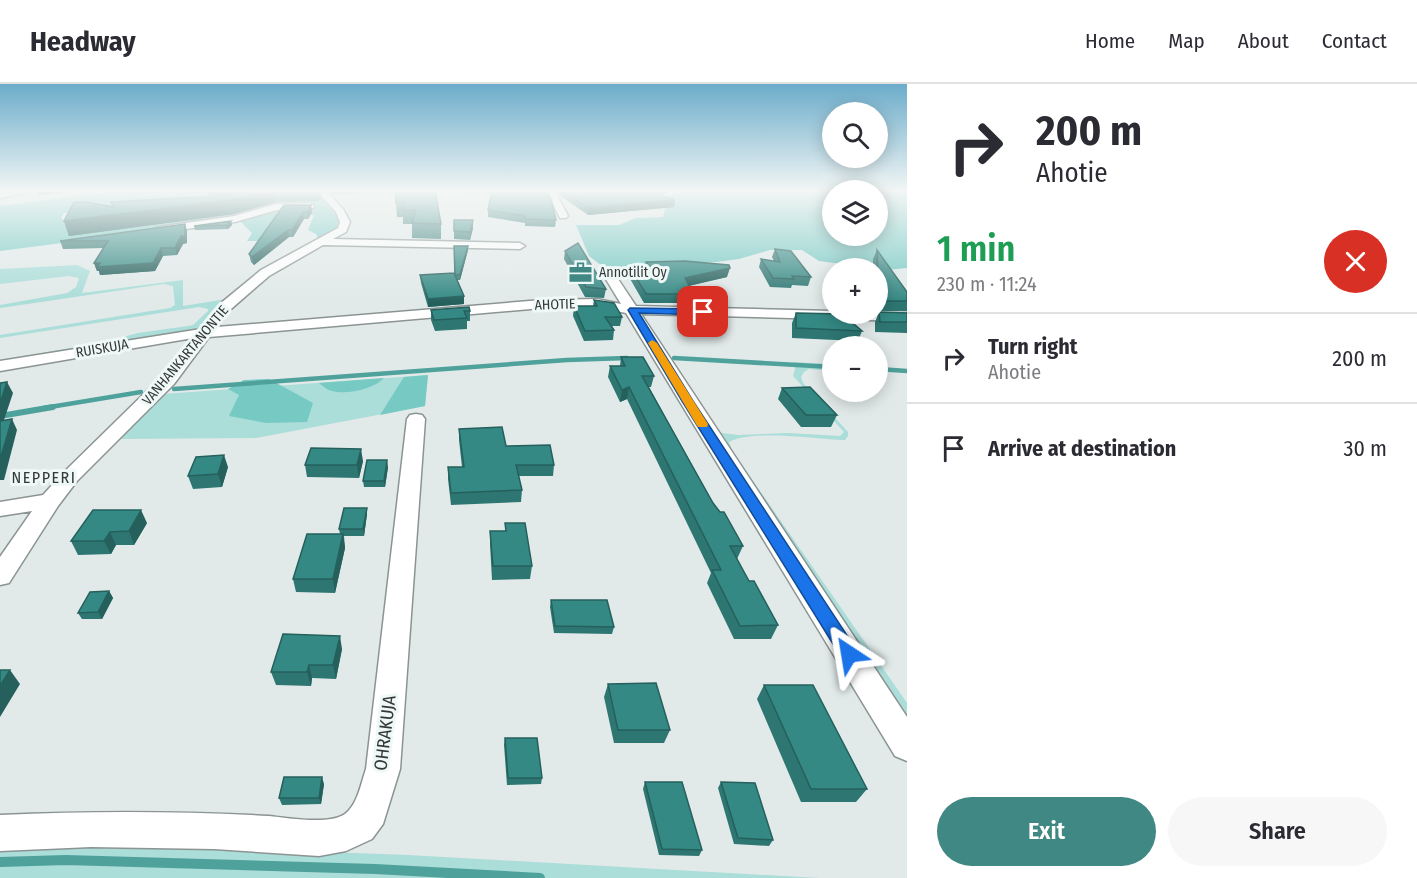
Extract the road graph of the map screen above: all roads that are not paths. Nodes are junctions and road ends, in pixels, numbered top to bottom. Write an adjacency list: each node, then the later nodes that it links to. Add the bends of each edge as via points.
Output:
1 (182, 227): 3 (street)
2 (342, 227): 4 (street, VANHANKARTANONTIE)
3 (150, 232)
4 (321, 242): 5 (street); 9 (street, VANHANKARTANONTIE, via 247,287)
5 (520, 246)
6 (610, 276): 7 (street)
7 (627, 303): 8 (street, AHOTIE); 9 (street, AHOTIE, via 454,310); 15 (street)
8 (907, 317)
9 (203, 332): 10 (street, RUISKUJA); 12 (street, VANHANKARTANONTIE, via 168,380 92,453)
10 (0, 366)
11 (416, 419): 16 (street, OHRAKUJA, via 383,769 370,811 359,826 319,838 91,828)
12 (50, 501): 13 (street); 14 (street, VANHANKARTANONTIE)
13 (0, 509)
14 (0, 576)
15 (907, 745)
16 (0, 833)

